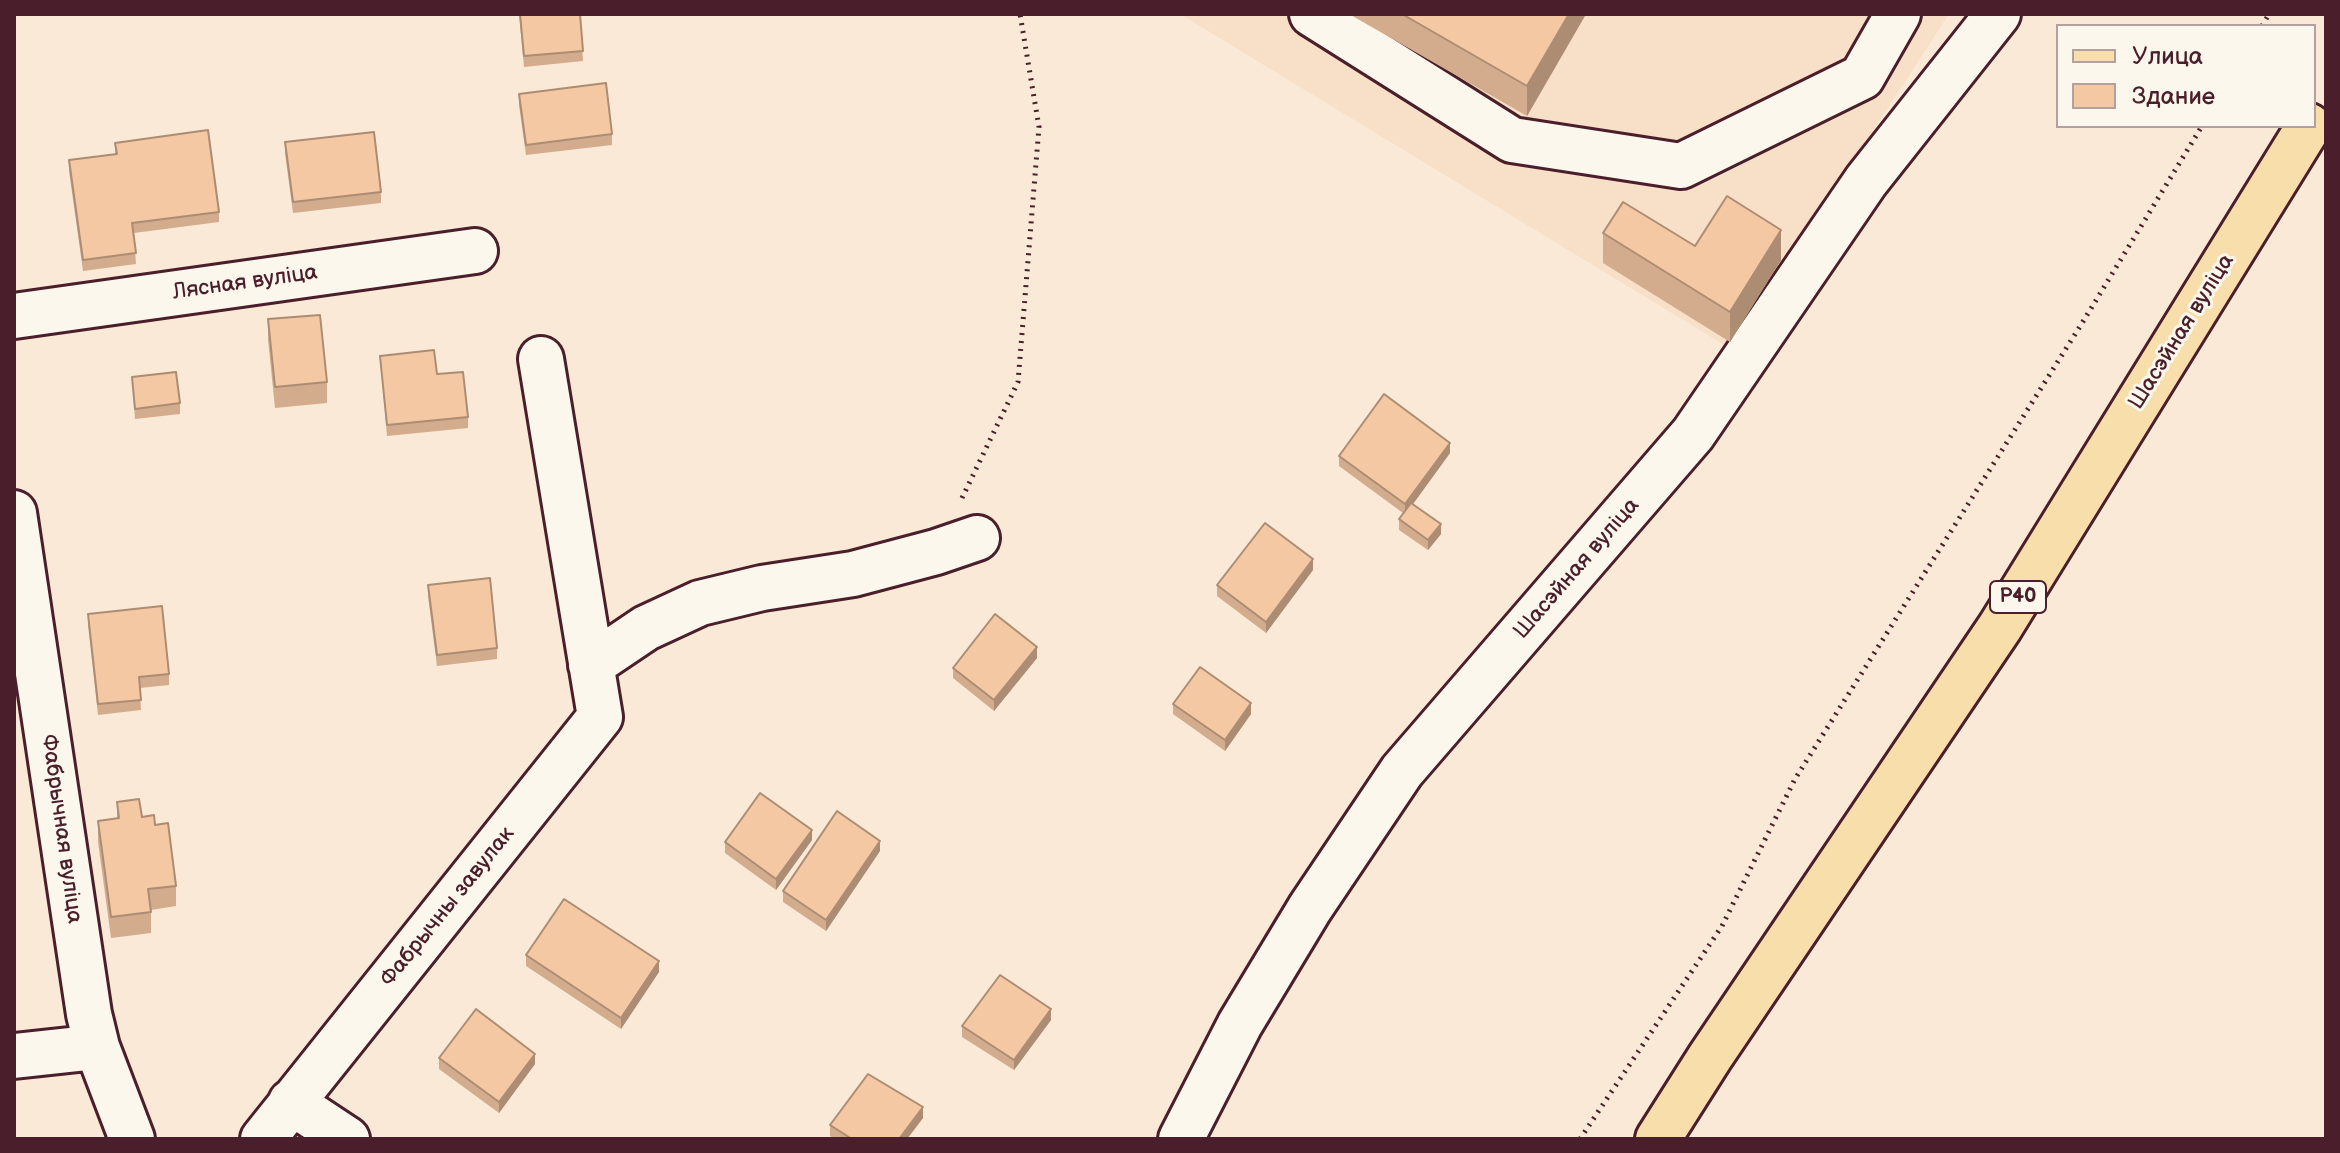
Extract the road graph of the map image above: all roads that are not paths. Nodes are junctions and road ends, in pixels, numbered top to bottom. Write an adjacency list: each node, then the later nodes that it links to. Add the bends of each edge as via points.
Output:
1 (1312, 14): 2 (street, via 1512,140 1681,166 1862,77)
2 (1898, 14)
3 (1998, 14): 17 (street, Шасэйная вуліца, via 1866,181 1693,434 1402,771 1279,959)
4 (2308, 128): 18 (main road, Шасэйная вуліца / Р40, via 2000,627)
5 (475, 251): 6 (street, Лясная вуліца)
6 (14, 316)
7 (541, 359): 10 (street, Фабрычны завулак)
8 (14, 513): 11 (street, Фабрычная вуліца)
9 (977, 538): 10 (street, via 853,574 700,603 646,628)
10 (591, 665): 13 (street, Фабрычны завулак, via 600,717)
11 (97, 1047): 12 (street); 14 (street, Фабрычная вуліца)
12 (14, 1056)
13 (291, 1102): 15 (street, Фабрычны завулак); 16 (street)
14 (132, 1139)
15 (263, 1139)
16 (347, 1139)
17 (1181, 1139)
18 (1658, 1139)

